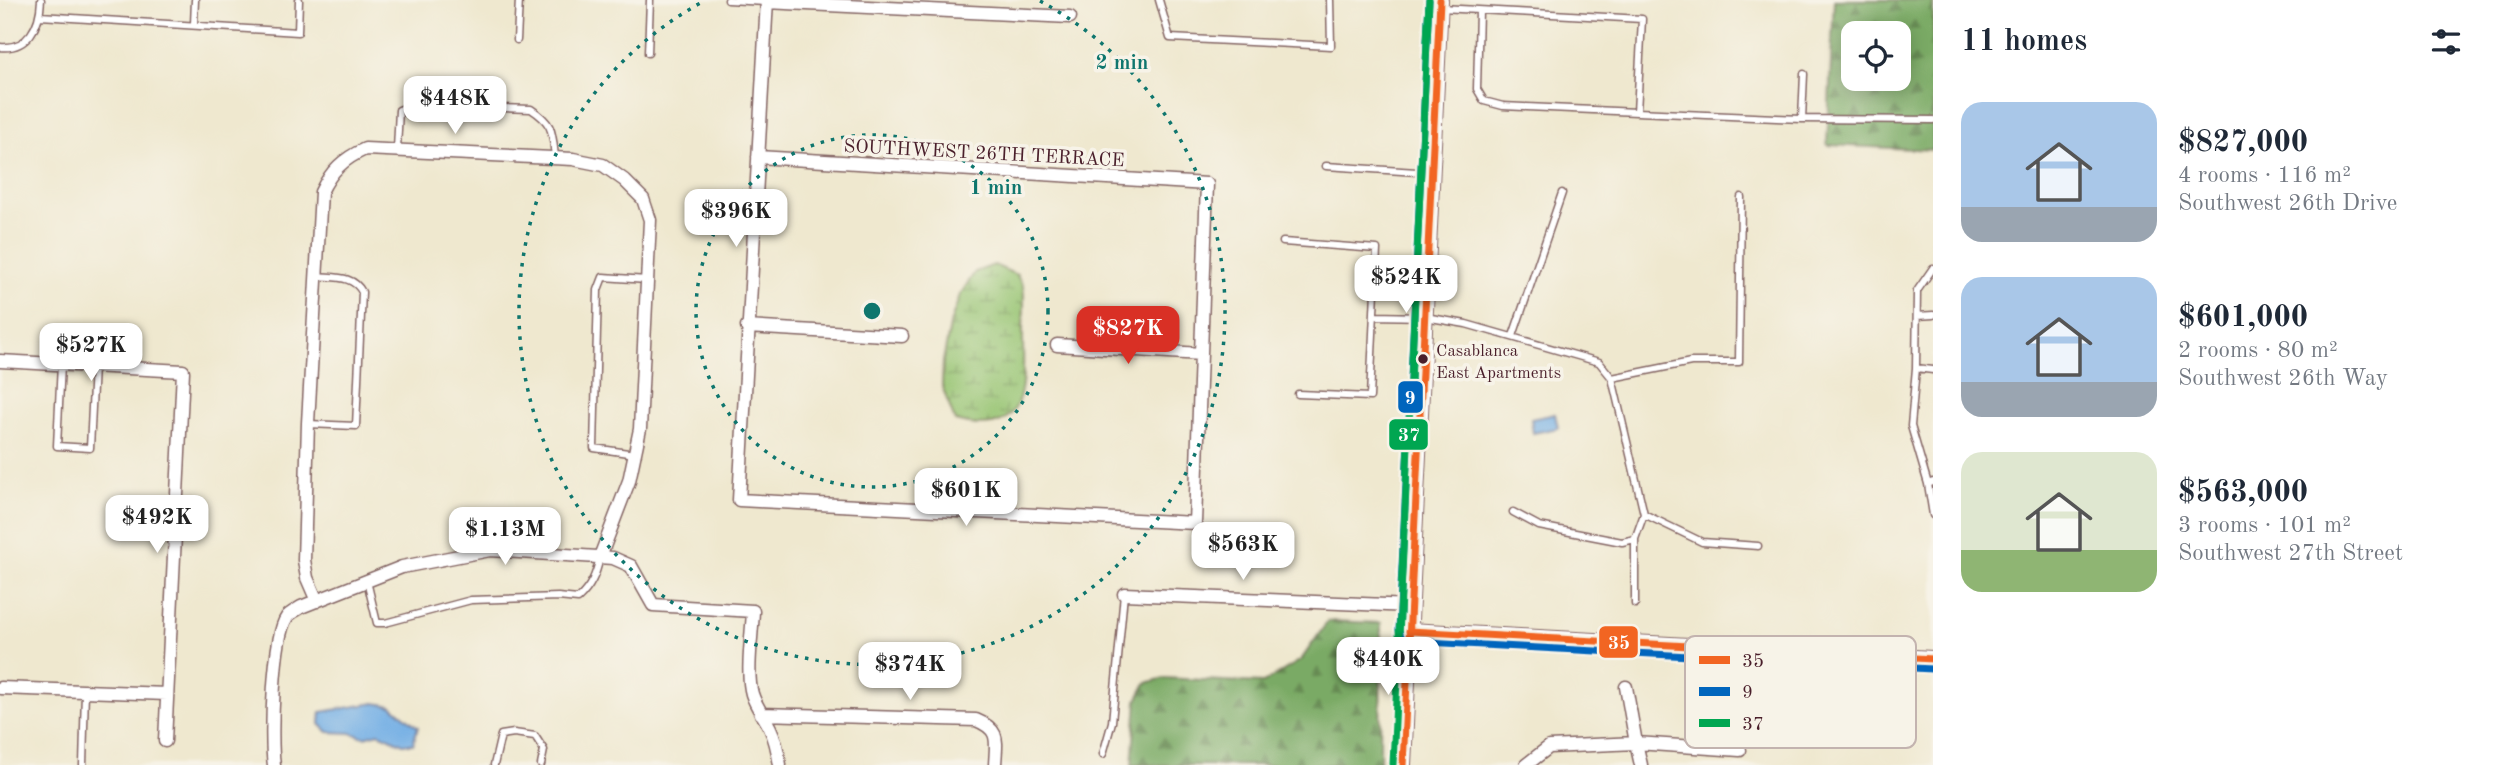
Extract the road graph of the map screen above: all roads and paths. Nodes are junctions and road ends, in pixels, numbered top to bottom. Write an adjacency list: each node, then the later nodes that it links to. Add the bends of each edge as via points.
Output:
1 (41, 0): 12 (lane)
2 (195, 0): 14 (lane)
3 (299, 0): 14 (lane, via 298,32)
4 (519, 0): 15 (lane)
5 (650, 0): 17 (lane)
6 (728, 0): 9 (lane)
7 (1160, 0): 8 (lane, via 1170,38 1331,46)
8 (1330, 0)
9 (766, 1): 13 (street); 24 (street)
10 (1440, 4): 11 (lane); 26 (street)
11 (1479, 11): 19 (lane, via 1477,89 1484,101 1503,106); 19 (lane, via 1642,19)
12 (40, 16): 14 (lane); 16 (lane, via 24,42 14,48)
13 (1070, 17)
14 (194, 24)
15 (517, 40)
16 (0, 47)
17 (648, 53)
18 (1804, 74): 20 (lane)
19 (1637, 112): 20 (lane)
20 (1802, 119): 21 (lane)
21 (1933, 120)
22 (397, 149): 23 (street); 23 (lane, via 399,110 412,105 531,109 545,118 552,131); 31 (street, via 365,149 330,173 321,192)
23 (555, 157): 32 (street, via 603,165 643,199 650,220)
24 (758, 158): 37 (street); 41 (street, SOUTHWEST 26TH TERRACE, via 1207,184)
25 (1326, 166): 26 (lane)
26 (1432, 173): 36 (street)
27 (1562, 193): 38 (lane)
28 (1741, 197): 47 (lane, via 1738,362 1691,362)
29 (1283, 242): 34 (lane, via 1377,249)
30 (1933, 268): 35 (lane, via 1916,291)
31 (317, 276): 49 (street); 49 (lane, via 349,279 362,292 356,426)
32 (648, 281): 50 (street); 50 (lane, via 603,277 598,290 594,448)
33 (1933, 315): 35 (lane)
34 (1374, 316): 36 (lane); 48 (lane, via 1370,397)
35 (1917, 316): 45 (lane)
36 (1424, 317): 38 (lane); 62 (street)
37 (747, 327): 39 (street); 41 (street, via 739,500 1195,523)
38 (1513, 335): 47 (lane, via 1599,362)
39 (902, 336)
40 (1057, 345): 41 (street)
41 (1202, 354)
42 (0, 361): 43 (street)
43 (61, 364): 44 (street); 44 (lane, via 57,446 90,448)
44 (94, 366): 68 (street, via 183,371)
45 (1916, 369): 46 (lane); 51 (lane, via 1911,426)
46 (1933, 370)
47 (1612, 378): 53 (lane)
48 (1298, 394)
49 (308, 424): 60 (street, via 304,560)
50 (635, 454): 57 (street)
51 (1930, 483): 54 (lane)
52 (1513, 512): 55 (lane, via 1539,526 1622,542)
53 (1644, 514): 55 (lane); 56 (lane, via 1702,542)
54 (1933, 515)
55 (1636, 539): 61 (lane)
56 (1758, 546)
57 (600, 557): 58 (street, via 490,550 402,567); 58 (lane, via 596,575 578,599 471,600 385,623 377,623); 69 (street, via 631,566 653,605 753,611 749,677)
58 (367, 581): 60 (street)
59 (1125, 594): 62 (street); 75 (lane, via 1112,722)
60 (317, 601): 77 (street, via 287,617 279,637)
61 (1635, 604)
62 (1410, 606): 63 (street)
63 (1409, 631): 64 (street); 82 (street)
64 (1685, 646)
65 (1626, 687): 71 (street)
66 (0, 688): 67 (street)
67 (85, 691): 68 (street); 76 (lane)
68 (167, 694): 70 (street)
69 (761, 714): 80 (street, via 778,748); 81 (street, via 976,720 990,726 997,736)
70 (165, 741)
71 (1636, 743): 72 (street); 83 (street, via 1549,747); 84 (street)
72 (1685, 746)
73 (1711, 748): 74 (street)
74 (1741, 750)
75 (1103, 754)
76 (83, 765)
77 (274, 765)
78 (494, 765): 79 (lane, via 501,735 514,733 536,736 544,750)
79 (541, 765)
80 (780, 765)
81 (995, 765)
82 (1403, 765)
83 (1526, 765)
84 (1641, 765)

